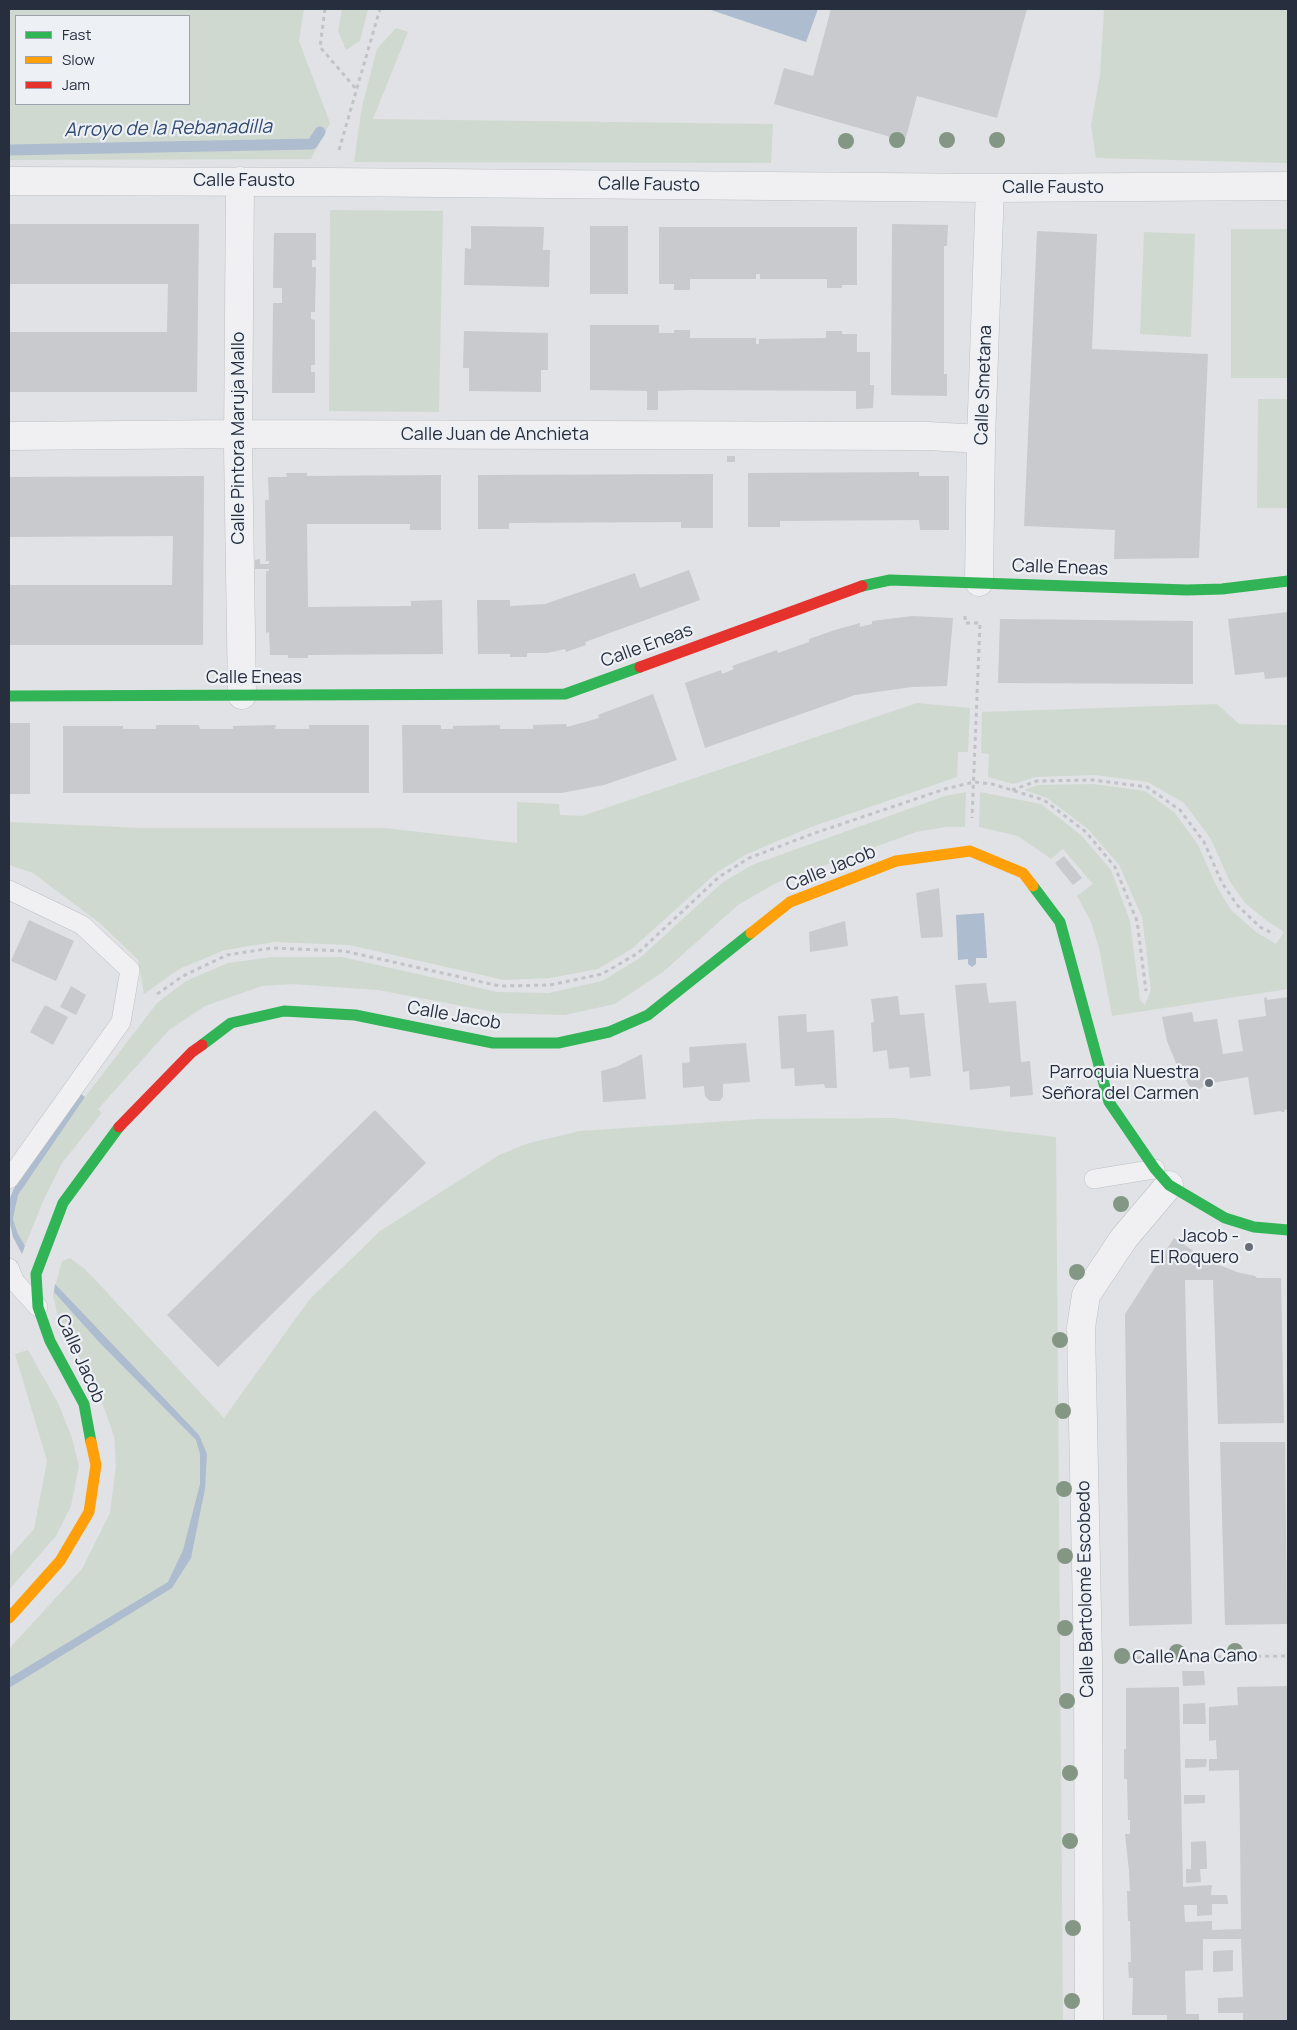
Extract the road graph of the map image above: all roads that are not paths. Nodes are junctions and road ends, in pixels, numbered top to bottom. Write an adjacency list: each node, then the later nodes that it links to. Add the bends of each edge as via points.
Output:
1 (9, 181): 2 (street, Calle Fausto)
2 (240, 181): 4 (street, Calle Fausto); 5 (street, Calle Pintora Maruja Mallo)
3 (1288, 186): 4 (street, Calle Fausto)
4 (990, 188): 7 (street, Calle Smetana)
5 (238, 434): 6 (street, Calle Juan de Anchieta); 7 (street, Calle Juan de Anchieta, via 928,436); 10 (street, Calle Pintora Maruja Mallo)
6 (9, 436)
7 (982, 439): 9 (street, Calle Smetana)
8 (1288, 581): 9 (street, Calle Eneas, via 1187,590)
9 (980, 582): 10 (street, Calle Eneas, via 890,580 869,583 565,694)
10 (242, 695): 11 (street, Calle Eneas)
11 (9, 696)
12 (9, 890): 14 (lane, via 82,925 130,970 121,1022)
13 (1162, 1177): 15 (lane); 16 (street, Calle Jacob, via 1225,1218 1254,1227); 18 (street, Calle Jacob, via 1109,1102 1060,922 1023,872 970,851 896,862 790,902 648,1015 609,1032 558,1043 492,1043 355,1015 284,1011 231,1023 192,1052 123,1121 62,1203 36,1274); 20 (street, Calle Bartolomé Escobedo, via 1086,1295 1081,1328 1088,1659)
14 (9, 1179)
15 (1094, 1179)
16 (1288, 1230)
17 (9, 1268): 18 (lane, via 15,1282)
18 (38, 1307): 19 (street, Calle Jacob, via 50,1341 84,1404 96,1465 89,1512 60,1562)
19 (9, 1618)
20 (1089, 2021)

